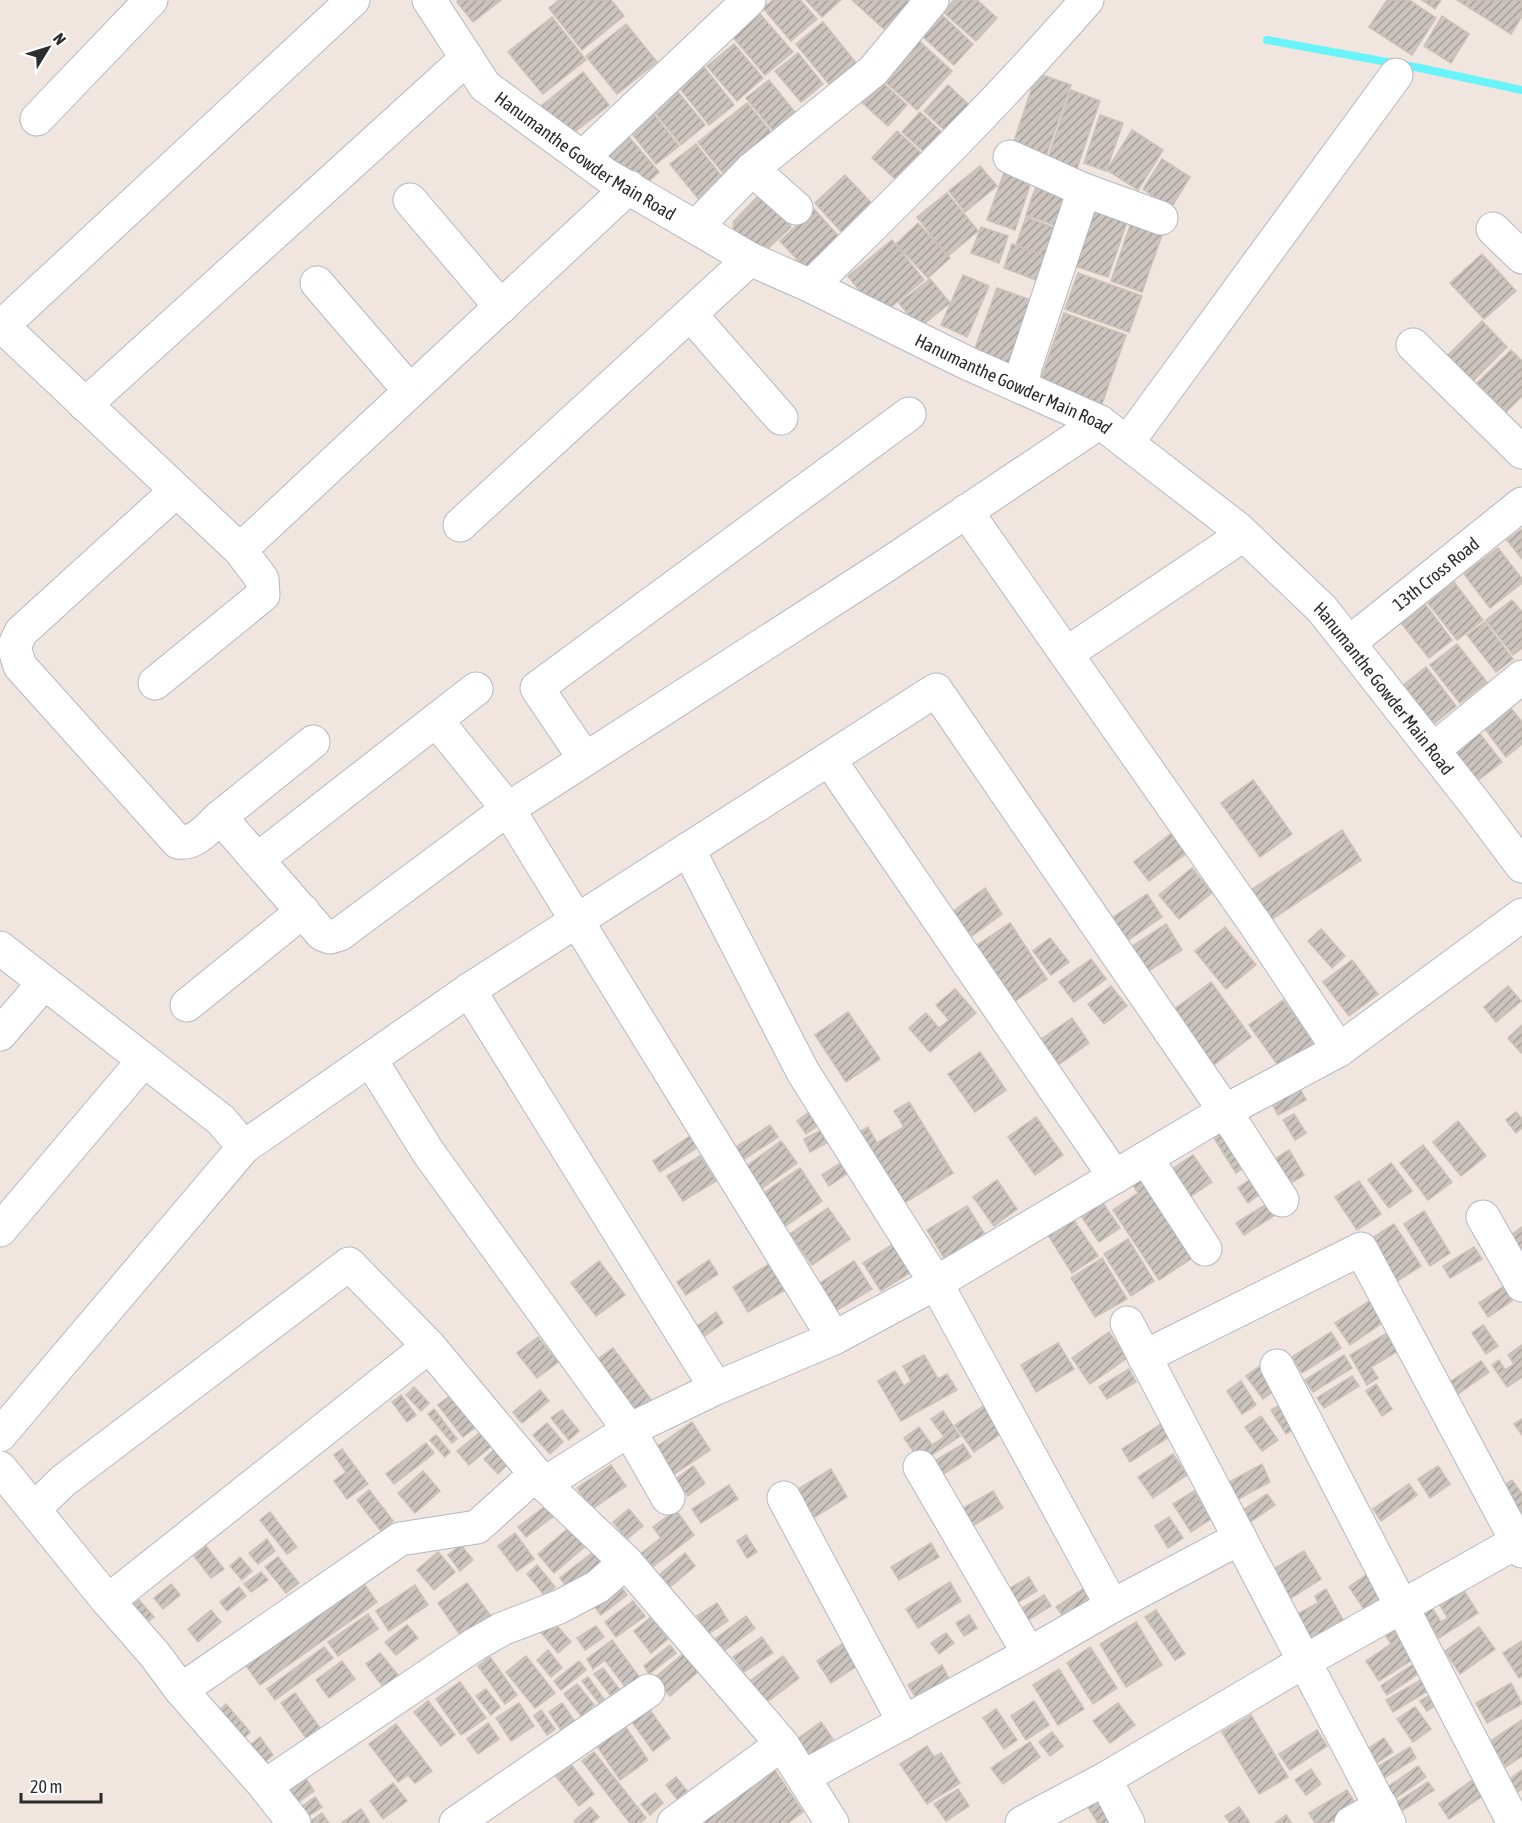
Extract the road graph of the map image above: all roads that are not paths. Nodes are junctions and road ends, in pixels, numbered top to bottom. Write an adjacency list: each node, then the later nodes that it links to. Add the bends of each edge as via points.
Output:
1 (151, 0): 9 (street)
2 (353, 0): 26 (street)
3 (749, 0): 10 (street)
4 (932, 0): 12 (street, via 873,71)
5 (1087, 0): 23 (street, via 927,173)
6 (435, 3): 7 (street, Hanumanthe Gowder Main Road)
7 (467, 58): 10 (street, Hanumanthe Gowder Main Road, via 485,86); 30 (street)
8 (1396, 75): 34 (street)
9 (37, 119)
10 (583, 157): 13 (street, Hanumanthe Gowder Main Road)
11 (1010, 157): 14 (street)
12 (752, 169): 16 (street); 18 (street)
13 (629, 188): 18 (street, Hanumanthe Gowder Main Road); 24 (street)
14 (1084, 190): 17 (street); 28 (street, via 1025,367)
15 (410, 200): 24 (street)
16 (796, 208)
17 (1161, 218)
18 (696, 227): 21 (street, Hanumanthe Gowder Main Road)
19 (1493, 229): 20 (street)
20 (1522, 257)
21 (750, 259): 23 (street, Hanumanthe Gowder Main Road); 25 (street)
22 (317, 284): 29 (street)
23 (811, 286): 28 (street, Hanumanthe Gowder Main Road)
24 (501, 307): 29 (street)
25 (690, 314): 32 (street); 39 (street)
26 (1, 325): 30 (street)
27 (1413, 345): 35 (street)
28 (1022, 387): 33 (street, Hanumanthe Gowder Main Road)
29 (410, 391): 41 (street)
30 (85, 405): 36 (street)
31 (909, 414): 50 (street, via 537,688)
32 (781, 418)
33 (1100, 422): 34 (street, Hanumanthe Gowder Main Road); 38 (street)
34 (1127, 443): 40 (street, Hanumanthe Gowder Main Road)
35 (1522, 452)
36 (176, 491): 41 (street); 53 (street, via 21,633 14,647 20,666 178,843 192,842)
37 (1522, 504): 42 (street, 13th Cross Road)
38 (966, 512): 43 (street); 50 (street)
39 (460, 525)
40 (1243, 535): 42 (street, Hanumanthe Gowder Main Road, via 1322,609); 43 (street)
41 (240, 550): 45 (street, via 262,579 262,595)
42 (1349, 643): 49 (street, Hanumanthe Gowder Main Road)
43 (1066, 654): 66 (street)
44 (1522, 677): 49 (street)
45 (155, 683)
46 (476, 689): 47 (street)
47 (436, 720): 52 (street); 56 (street)
48 (313, 742): 53 (street)
49 (1432, 750): 54 (street, Hanumanthe Gowder Main Road)
50 (585, 759): 52 (street)
51 (829, 759): 55 (street); 69 (street, via 936,690); 72 (street)
52 (508, 809): 58 (street, via 340,934 322,934); 60 (street)
53 (220, 817): 56 (street)
54 (1511, 827): 57 (street, Hanumanthe Gowder Main Road)
55 (688, 849): 60 (street); 77 (street, via 803,1072)
56 (258, 859): 58 (street)
57 (1522, 866)
58 (303, 912): 64 (street)
59 (1522, 915): 66 (street)
60 (577, 921): 63 (street); 80 (street)
61 (0, 948): 62 (street)
62 (44, 983): 65 (street); 68 (street)
63 (469, 990): 67 (street); 84 (street)
64 (187, 1005)
65 (0, 1034)
66 (1339, 1050): 69 (street)
67 (370, 1059): 70 (street); 85 (street, via 428,1152)
68 (144, 1060): 70 (street, via 221,1120); 75 (street)
69 (1225, 1111): 71 (street); 73 (street)
70 (244, 1147): 86 (street)
71 (1146, 1158): 72 (street); 76 (street)
72 (1115, 1177): 77 (street)
73 (1282, 1200)
74 (1483, 1217): 78 (street)
75 (0, 1230)
76 (1205, 1249)
77 (936, 1283): 80 (street); 97 (street)
78 (1522, 1285)
79 (1127, 1323): 82 (street)
80 (834, 1338): 84 (street)
81 (429, 1346): 89 (street); 92 (street, via 349,1264 63,1481); 96 (street)
82 (1144, 1357): 93 (street); 94 (street, via 1361,1249)
83 (1277, 1366): 98 (street)
84 (716, 1388): 85 (street)
85 (628, 1430): 89 (street); 90 (street)
86 (0, 1435)
87 (920, 1467): 99 (street)
88 (0, 1468): 92 (street)
89 (540, 1479): 95 (street); 101 (street, via 477,1527 400,1539)
90 (668, 1498)
91 (784, 1498): 103 (street)
92 (34, 1509): 96 (street)
93 (1240, 1538): 97 (street); 100 (street)
94 (1520, 1544): 98 (street)
95 (626, 1562): 104 (street); 107 (street, via 597,1587 502,1629 474,1646)
96 (108, 1601): 101 (street)
97 (1112, 1606): 99 (street)
98 (1402, 1607): 100 (street); 116 (street)
99 (1029, 1654): 103 (street)
100 (1305, 1661): 106 (street); 108 (street)
101 (181, 1690): 107 (street)
102 (648, 1691): 111 (street)
103 (904, 1722): 105 (street)
104 (782, 1744): 105 (street); 109 (street)
105 (802, 1777): 112 (street)
106 (1105, 1779): 113 (street); 114 (street)
107 (265, 1786): 110 (street)
108 (1385, 1815): 115 (street)
109 (677, 1822)
110 (294, 1823)
111 (456, 1823)
112 (832, 1823)
113 (1022, 1823)
114 (1128, 1823)
115 (1351, 1823)
116 (1514, 1823)

